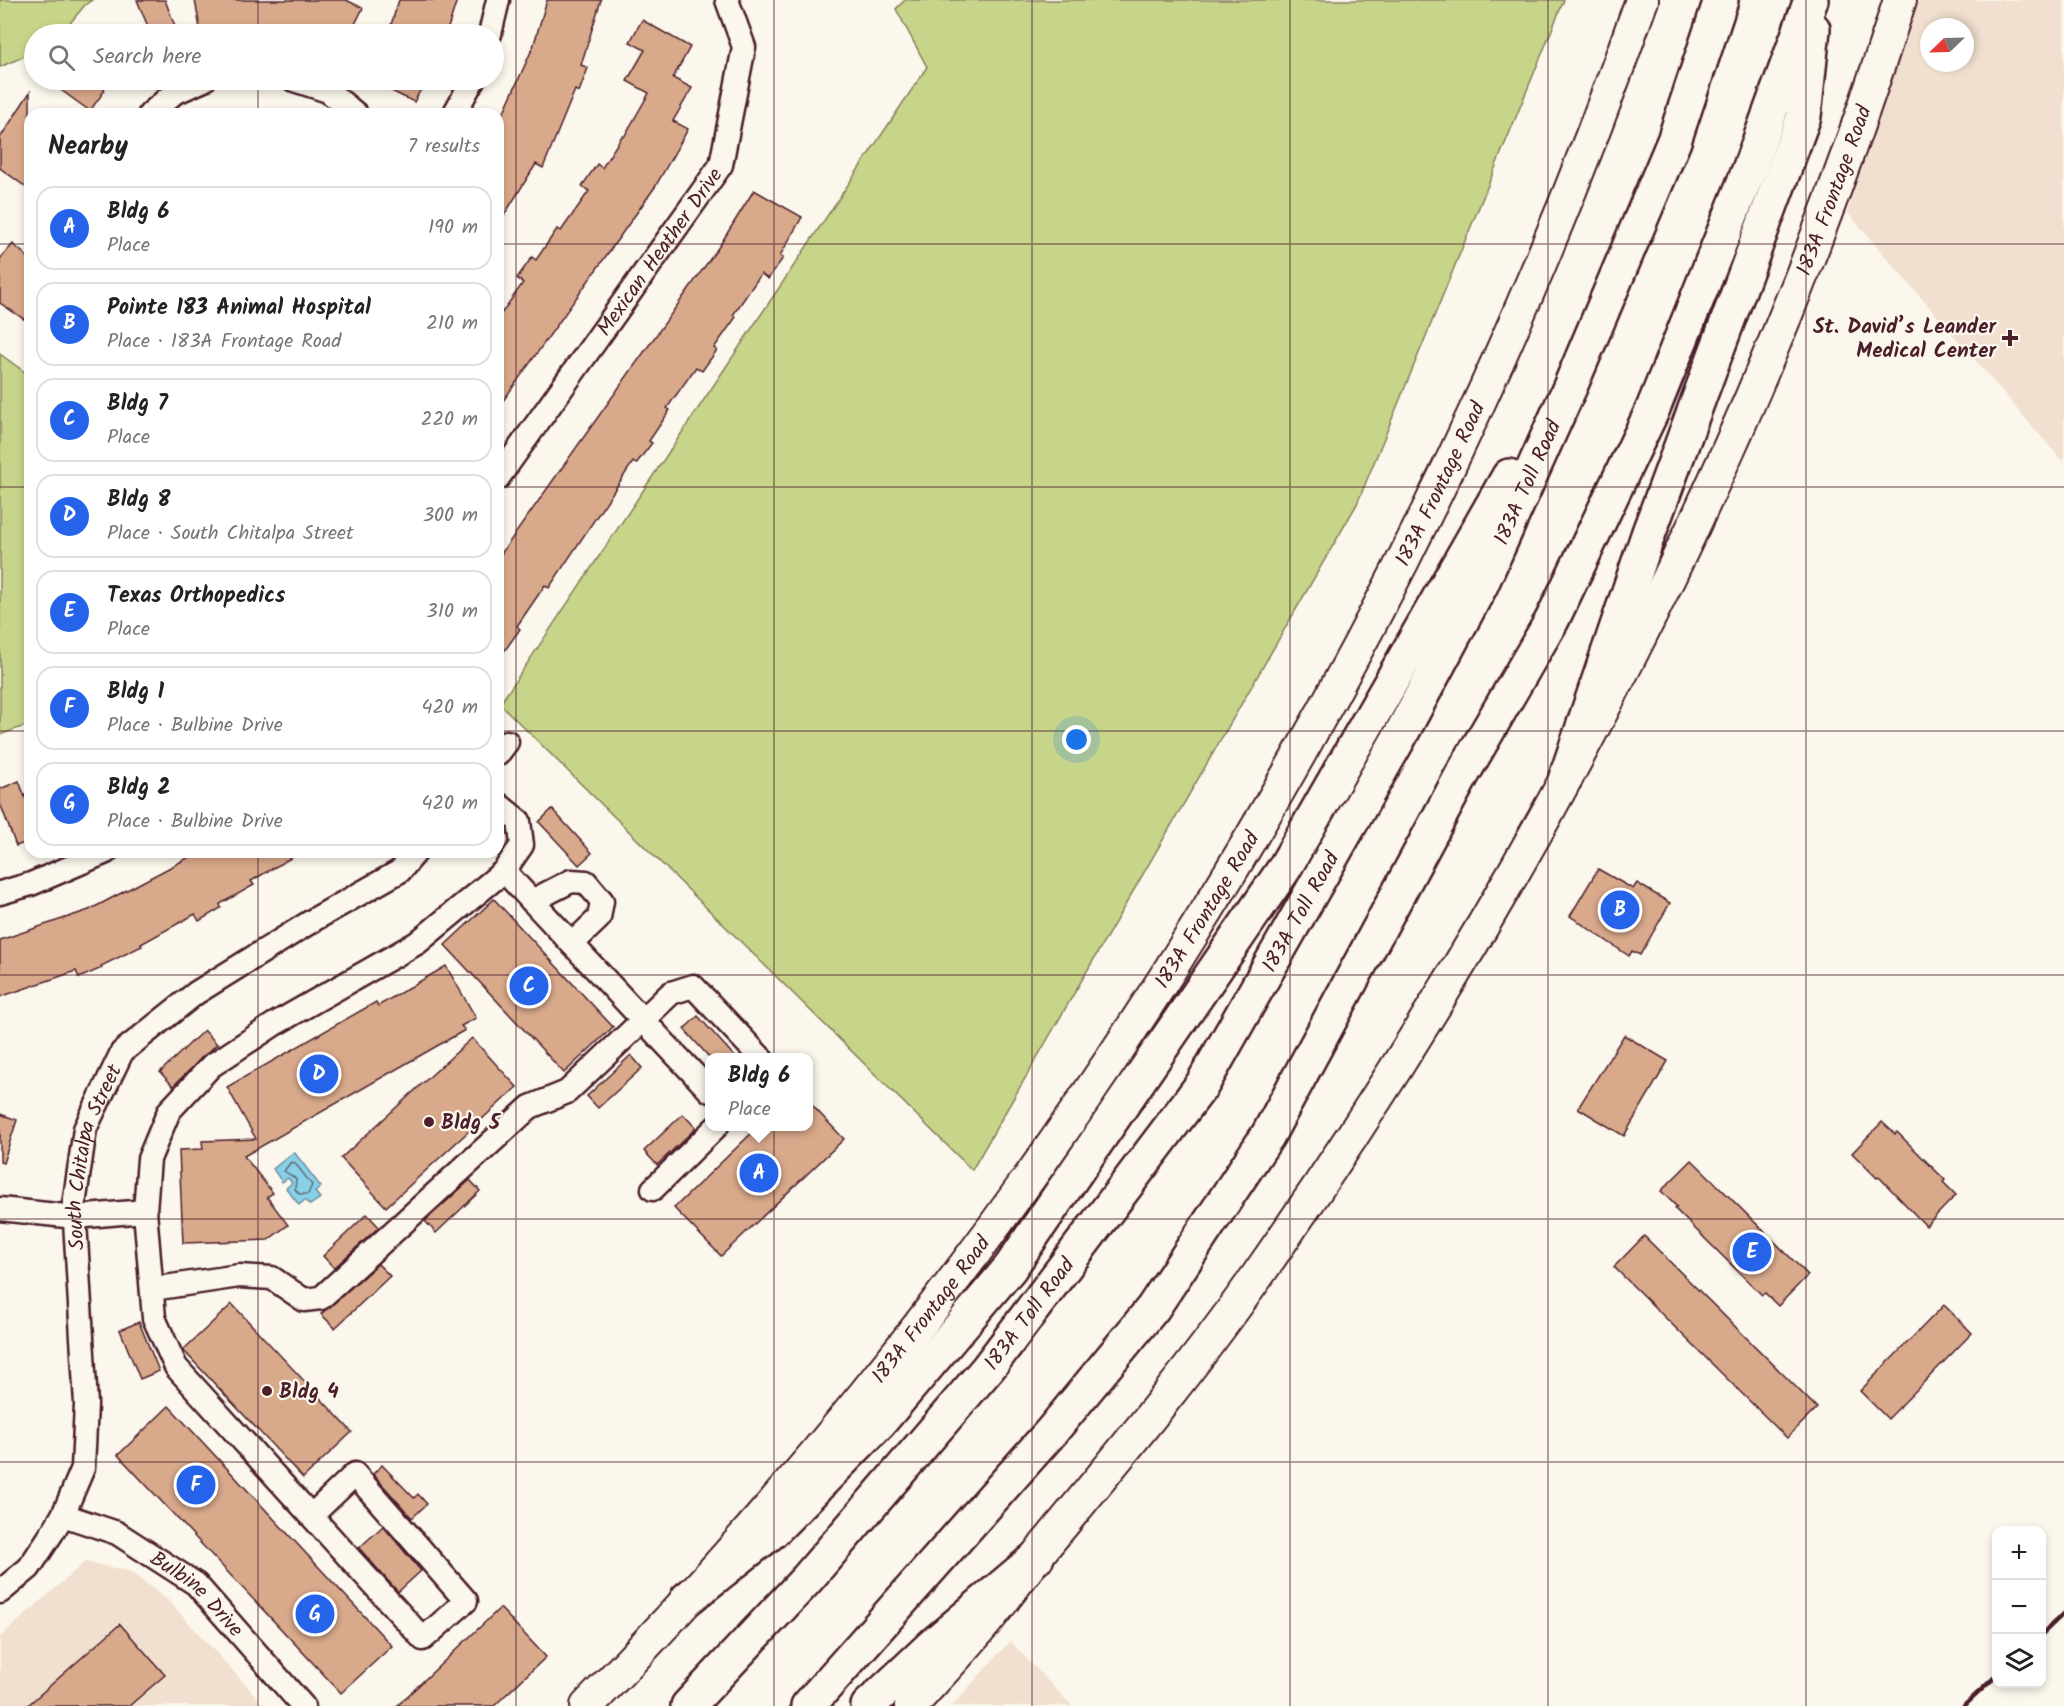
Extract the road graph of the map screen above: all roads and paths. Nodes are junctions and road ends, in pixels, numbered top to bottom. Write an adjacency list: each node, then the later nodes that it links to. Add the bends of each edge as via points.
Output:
1 (498, 0): 8 (street)
2 (727, 0): 16 (street, Mexican Heather Drive, via 744,47 722,165)
3 (1642, 0): 38 (main road, 183A Frontage Road, via 1597,129 1457,452 1392,584 1249,843 1060,1135 954,1280 846,1416)
4 (1721, 0): 15 (highway, 183A Toll Road, via 1674,141)
5 (1811, 0): 42 (highway, via 1749,170 1652,411 1552,620 1462,775 1268,1135 1153,1308 1052,1431)
6 (1816, 0): 17 (highway, via 1804,116 1648,536)
7 (1900, 0): 17 (main road, 183A Frontage Road, via 1832,196 1775,338 1664,589)
8 (492, 24)
9 (181, 90): 12 (street)
10 (325, 90): 13 (street)
11 (467, 90): 14 (street)
12 (157, 108)
13 (349, 108)
14 (457, 108)
15 (1604, 307): 38 (highway, via 1284,869 1010,1268 879,1423 773,1531); 41 (highway, 183A Toll Road, via 1481,585 1202,1085 988,1368 807,1579)
16 (504, 470)
17 (1566, 777): 36 (main road, 183A Frontage Road, via 1430,1012 1253,1281 1154,1414)
18 (504, 809): 21 (street, via 519,821 522,845)
19 (92, 858): 22 (street)
20 (411, 858): 32 (street, South Chitalpa Street, via 400,871 196,993 122,1053 85,1129)
21 (504, 871): 23 (street); 31 (street, via 417,944 273,1025 211,1066 169,1111 150,1159)
22 (0, 893)
23 (532, 901): 24 (street); 24 (street, via 572,880 586,882 602,901 599,918)
24 (572, 944): 25 (street)
25 (643, 1020): 26 (street, via 671,993 693,986); 27 (street); 33 (street, via 567,1092 530,1107 321,1298 304,1300 272,1278 239,1276)
26 (756, 1053)
27 (705, 1086)
28 (712, 1131): 29 (street)
29 (653, 1189)
30 (0, 1209): 32 (street)
31 (145, 1211): 32 (street); 33 (street)
32 (75, 1217): 34 (street, South Chitalpa Street, via 85,1425 83,1468)
33 (152, 1289): 35 (street, via 154,1318 176,1367)
34 (63, 1515): 37 (street, South Chitalpa Street, via 28,1568); 39 (street, Bulbine Drive, via 117,1533 196,1584)
35 (311, 1516): 35 (street, via 423,1639 466,1601 355,1474)
36 (1037, 1557): 43 (highway); 44 (main road, 183A Frontage Road, via 986,1623)
37 (0, 1593)
38 (687, 1599): 40 (main road, 183A Frontage Road)
39 (303, 1706)
40 (587, 1706)
41 (688, 1706)
42 (808, 1706)
43 (868, 1706)
44 (911, 1706)

